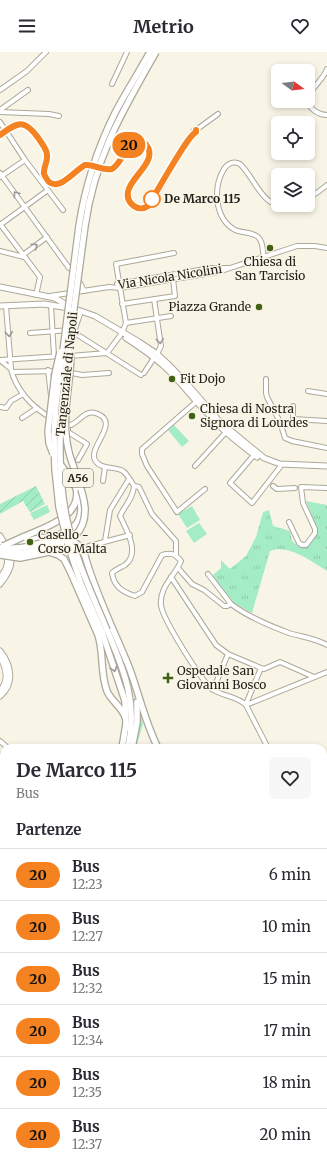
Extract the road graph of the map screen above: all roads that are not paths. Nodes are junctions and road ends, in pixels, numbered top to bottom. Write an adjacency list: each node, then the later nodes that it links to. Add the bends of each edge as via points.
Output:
1 (46, 52): 8 (street, via 27,71)
2 (127, 52): 6 (street)
3 (150, 52): 61 (highway, Tangenziale di Napoli, bridge, via 115,114 90,177 82,205)
4 (156, 52): 55 (highway, Tangenziale di Napoli / A56, bridge, via 120,115 93,182 88,201)
5 (327, 69): 7 (street)
6 (112, 84)
7 (315, 86)
8 (0, 90)
9 (28, 90): 11 (street)
10 (311, 108): 13 (street)
11 (0, 111): 14 (street)
12 (218, 114): 20 (street, via 194,132 153,198 144,208 132,205 127,193 147,163 149,155 144,142 129,145 115,167)
13 (327, 115)
14 (59, 116)
15 (0, 122): 16 (street)
16 (6, 131): 17 (street); 18 (street); 19 (street, via 20,124 32,129 46,150 47,158 43,171 51,183 60,184 80,168)
17 (0, 135)
18 (25, 160): 21 (street); 23 (street)
19 (88, 165)
20 (102, 169)
21 (1, 175): 26 (street, one-way to 21)
22 (327, 185): 24 (street)
23 (48, 190): 26 (street); 27 (street)
24 (315, 194)
25 (271, 202): 34 (street, via 260,192 240,164 230,163 223,170 217,196 222,214 231,227 259,238)
26 (26, 208): 28 (street); 29 (street)
27 (63, 210)
28 (0, 225): 33 (street)
29 (47, 237): 33 (street, one-way to 29); 35 (street)
30 (327, 248): 34 (street, Via Nicola Nicolini, via 297,246)
31 (0, 251): 33 (street)
32 (174, 253): 39 (street, via 118,263 116,265)
33 (24, 256): 43 (street, via 40,277)
34 (264, 257): 36 (street, Via Nicola Nicolini)
35 (69, 268)
36 (214, 271): 37 (street, Via Nicola Nicolini); 39 (street, Via Nicola Nicolini)
37 (173, 279): 39 (street, Via Nicola Nicolini); 46 (street, via 175,296)
38 (80, 282): 41 (street)
39 (119, 285): 41 (street, Via Nicola Nicolini); 48 (street)
40 (0, 287): 43 (main road)
41 (84, 290): 42 (street, Via Nicola Nicolini)
42 (64, 293): 44 (street, Via Nicola Nicolini); 45 (street, Via Nicola Nicolini)
43 (36, 295): 44 (main road)
44 (49, 296): 45 (main road)
45 (56, 298): 47 (street, Via Nicola Nicolini); 51 (main road)
46 (154, 299): 48 (street); 54 (street)
47 (44, 304): 49 (main road); 50 (main road)
48 (122, 304): 56 (street)
49 (51, 305): 51 (main road); 57 (street)
50 (3, 306): 65 (street, one-way to 65)
51 (72, 308): 52 (main road)
52 (81, 311): 59 (street); 60 (main road)
53 (171, 316): 54 (street)
54 (157, 318): 56 (street); 64 (street, one-way to 64, via 161,347)
55 (72, 322): 102 (highway, A56, bridge, via 66,428 85,512 82,527); 118 (highway, Tangenziale di Napoli, bridge, via 60,424 63,492 78,558)
56 (126, 323): 60 (street)
57 (52, 330): 58 (street); 59 (street); 63 (street)
58 (30, 332)
59 (74, 332): 62 (street)
60 (122, 332): 62 (street); 64 (main road, via 124,336)
61 (65, 333): 95 (highway, bridge, via 54,374 48,439 55,457); 118 (highway, Tangenziale di Napoli, bridge, via 54,435 56,479 62,523 77,573)
62 (107, 353): 63 (street); 64 (street, via 142,374)
63 (54, 356): 65 (street)
64 (155, 356): 74 (main road, via 175,371)
65 (11, 359): 66 (street); 67 (street)
66 (0, 360): 67 (street)
67 (12, 370): 68 (street); 72 (street)
68 (48, 370): 69 (street, via 82,375); 79 (street)
69 (109, 373)
70 (266, 378): 83 (street, via 267,397 285,438)
71 (308, 391): 73 (street)
72 (23, 394): 76 (street, via 10,401 6,408); 77 (street)
73 (327, 394)
74 (198, 400): 82 (main road); 98 (street, via 142,449 142,454 177,512)
75 (293, 406): 80 (street, via 292,419)
76 (0, 407)
77 (37, 408): 78 (street); 79 (street)
78 (22, 418)
79 (51, 418): 81 (street)
80 (327, 421)
81 (68, 425): 85 (street, via 68,432 87,444); 89 (street, via 76,423 88,413 101,416 105,422 104,431 93,456 95,462)
82 (228, 431): 84 (main road); 86 (street); 87 (main road, via 264,458)
83 (327, 448)
84 (254, 455): 87 (main road, via 269,464); 87 (street, via 230,483 252,503)
85 (78, 460)
86 (196, 466)
87 (280, 466): 88 (main road); 90 (main road)
88 (327, 466)
89 (105, 467): 91 (street, via 120,470); 92 (street)
90 (327, 469)
91 (129, 479): 93 (street); 105 (street, via 110,510)
92 (103, 481)
93 (134, 486): 100 (street, via 133,495 120,516); 111 (street, via 139,487 152,514 176,541)
94 (273, 486): 96 (street, via 277,489)
95 (76, 488): 103 (highway, bridge, via 81,508 78,521 68,532); 107 (highway, bridge, via 76,503 70,512)
96 (295, 488)
97 (327, 488): 99 (street, via 301,487 303,503 315,529 306,545 299,543)
98 (205, 489)
99 (288, 522)
100 (130, 535): 105 (street); 111 (street, via 130,559 112,573 116,586 127,593 135,596 142,592 162,555)
101 (0, 536): 110 (main road)
102 (75, 536)
103 (49, 537): 104 (highway, bridge); 107 (highway)
104 (63, 541): 109 (highway, bridge); 110 (highway, bridge, via 24,553); 118 (highway, bridge, via 75,542 82,549)
105 (105, 542): 108 (street)
106 (0, 543): 110 (main road)
107 (8, 545): 109 (highway, bridge)
108 (89, 546)
109 (0, 548)
110 (4, 553): 114 (main road, via 8,566); 118 (highway, bridge, via 20,558 49,552 64,559)
111 (176, 555): 112 (street, via 181,561)
112 (178, 568): 115 (street); 117 (street, via 192,584 224,606)
113 (208, 574): 117 (street)
114 (3, 577): 116 (main road)
115 (171, 577): 121 (street, via 216,645); 127 (street, via 163,592 161,605 165,618)
116 (0, 584)
117 (231, 604): 119 (street, via 277,628)
118 (105, 632): 126 (highway, via 127,662); 131 (highway, Tangenziale di Napoli, one-way to 131, via 125,701); 131 (highway, via 101,645 102,670 107,691 123,712); 133 (highway, Tangenziale di Napoli, via 126,675 130,693 132,720)
119 (327, 645)
120 (0, 651): 129 (main road, via 8,663 10,674 8,685)
121 (228, 654): 123 (street); 127 (street)
122 (0, 657): 128 (main road, via 6,674 5,684)
123 (261, 668): 125 (street, via 280,662); 130 (street)
124 (327, 672): 125 (street)
125 (314, 677): 130 (street)
126 (135, 688): 134 (highway, via 138,722); 135 (highway)
127 (213, 690): 130 (street)
128 (0, 691)
129 (0, 696)
130 (246, 705): 136 (street)
131 (126, 724): 132 (highway, Tangenziale di Napoli)
132 (123, 744)
133 (129, 744)
134 (133, 744)
135 (156, 744)
136 (266, 744)

